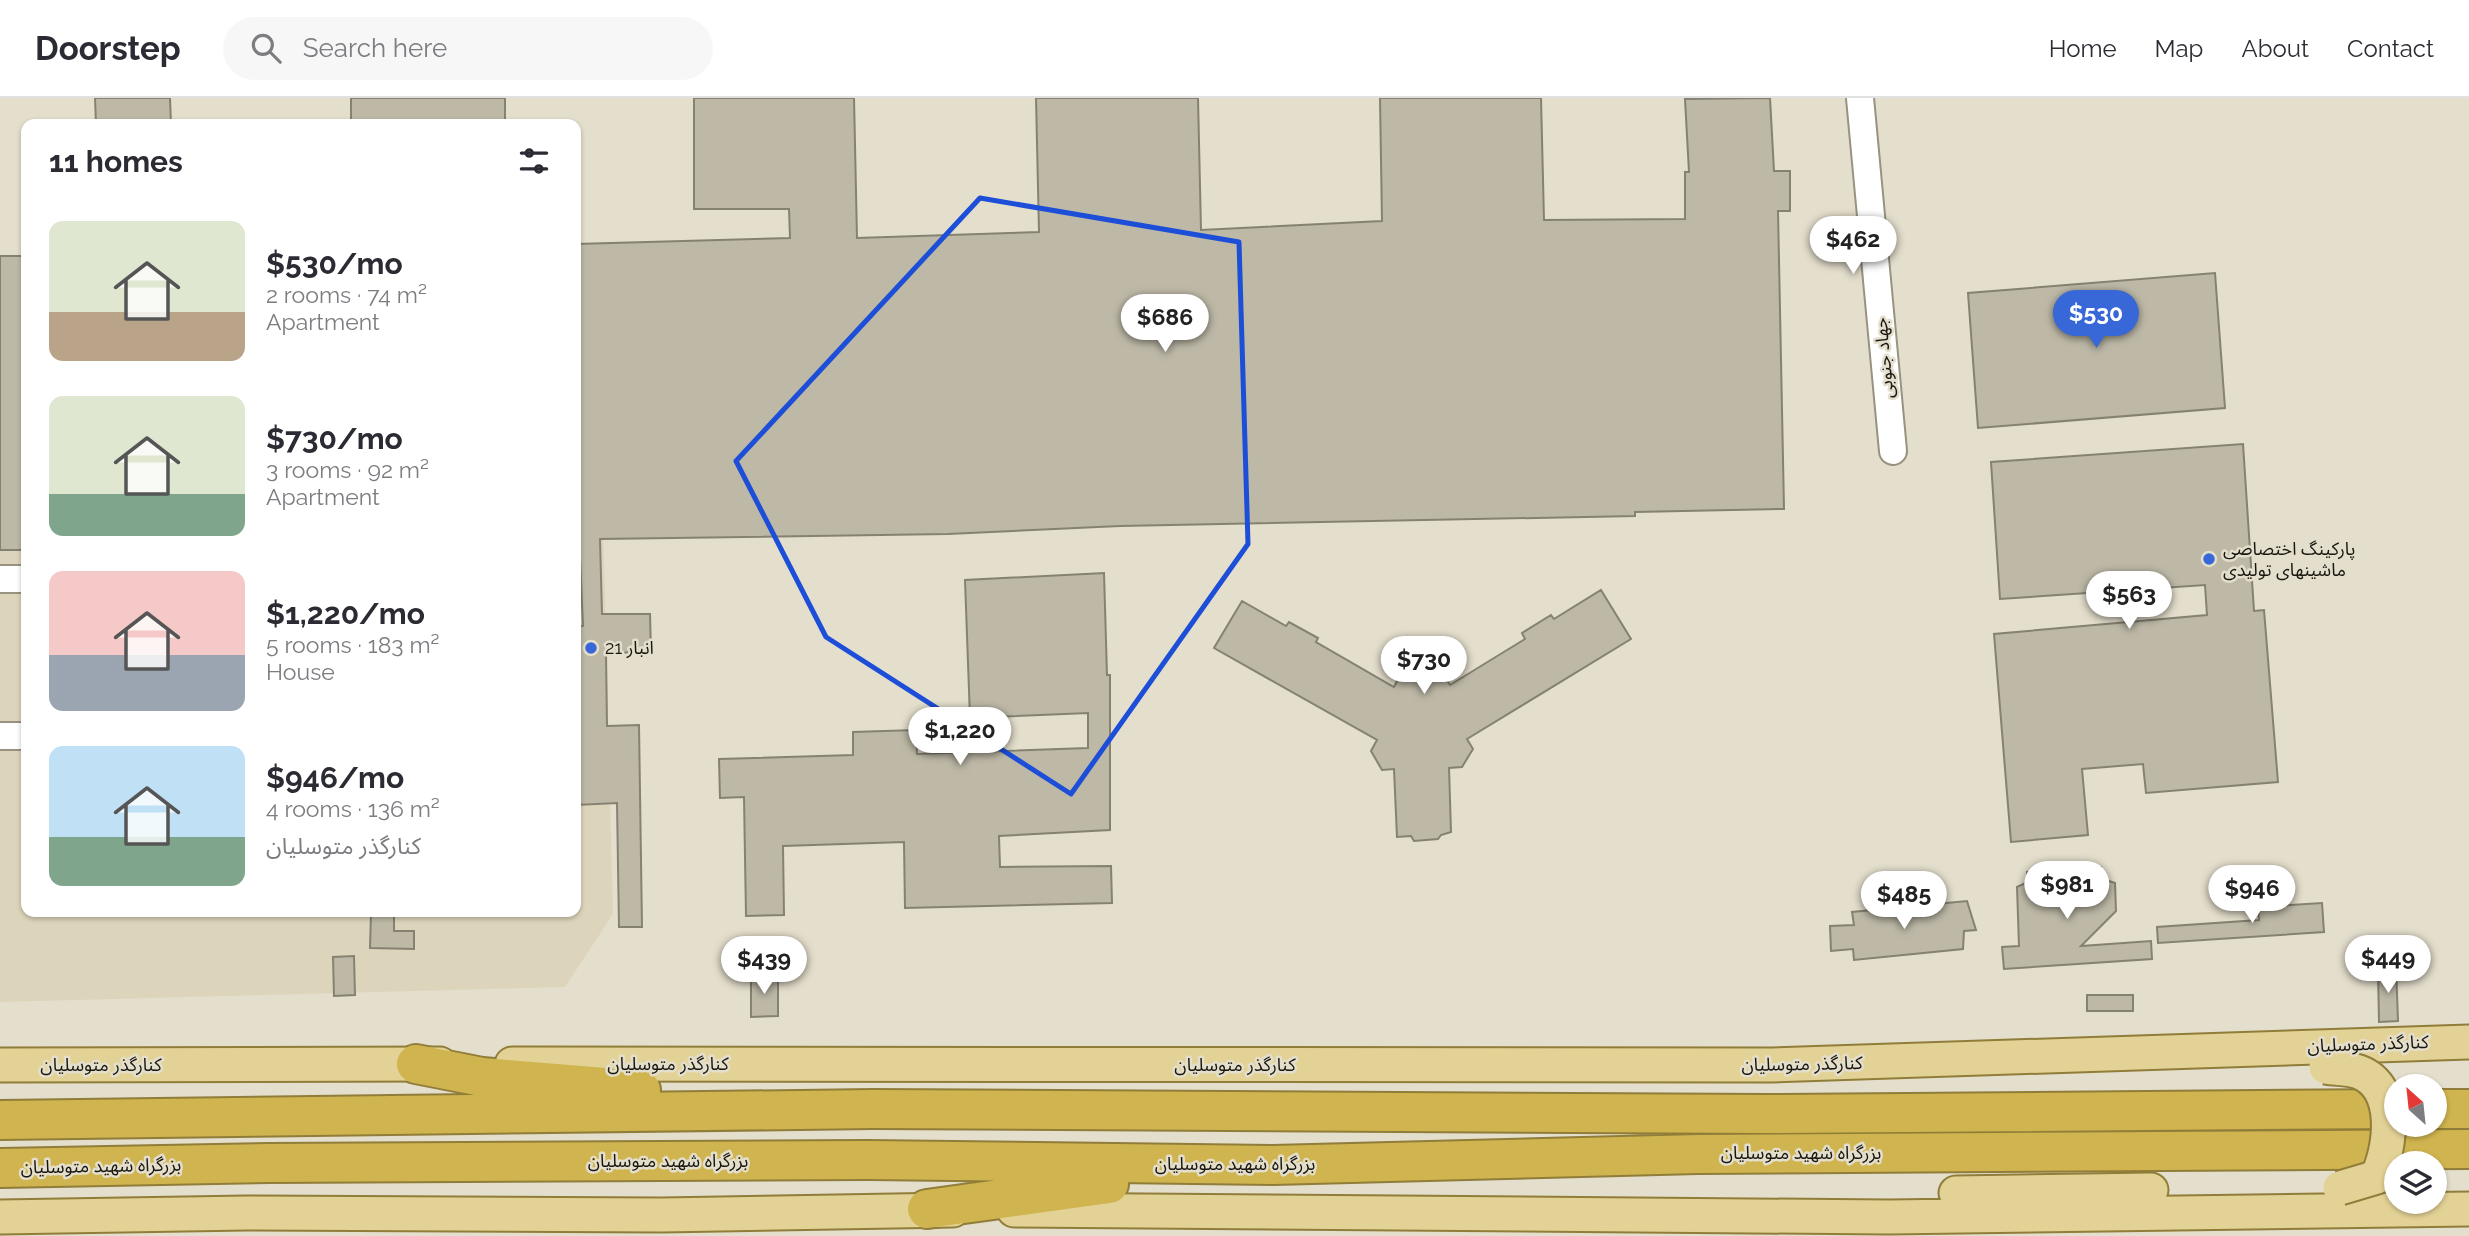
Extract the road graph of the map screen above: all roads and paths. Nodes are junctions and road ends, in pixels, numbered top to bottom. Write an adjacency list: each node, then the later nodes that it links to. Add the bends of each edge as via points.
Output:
1 (1860, 98): 2 (street, جهاد جنوبی)
2 (1893, 450)
3 (0, 579): 4 (street)
4 (21, 579)
5 (0, 736): 6 (street)
6 (21, 736)
7 (2469, 1042): 10 (main road, کنارگذر متوسلیان)
8 (416, 1064): 9 (main road, کنارگذر متوسلیان); 10 (main road, کنارگذر متوسلیان); 11 (highway, via 482,1077)
9 (0, 1065)
10 (1799, 1065): 21 (main road, bridge, via 1970,1070 2326,1067 2360,1072 2376,1084 2384,1100 2389,1132 2377,1177 2340,1188 1656,1200)
11 (873, 1109): 12 (highway, via 1767,1114); 15 (highway)
12 (2384, 1109)
13 (2447, 1109): 14 (highway)
14 (2469, 1109)
15 (0, 1120)
16 (2469, 1149): 17 (highway, بزرگراه شهید متوسلیان, via 1698,1154)
17 (1273, 1166): 18 (highway, بزرگراه شهید متوسلیان, via 841,1160); 19 (highway, via 1032,1192)
18 (0, 1168)
19 (927, 1209): 23 (main road); 25 (main road)
20 (2469, 1209): 21 (main road, via 1889,1217)
21 (1542, 1215): 23 (main road)
22 (0, 1217): 24 (main road)
23 (1339, 1224)
24 (416, 1225): 25 (main road)
25 (663, 1226)

